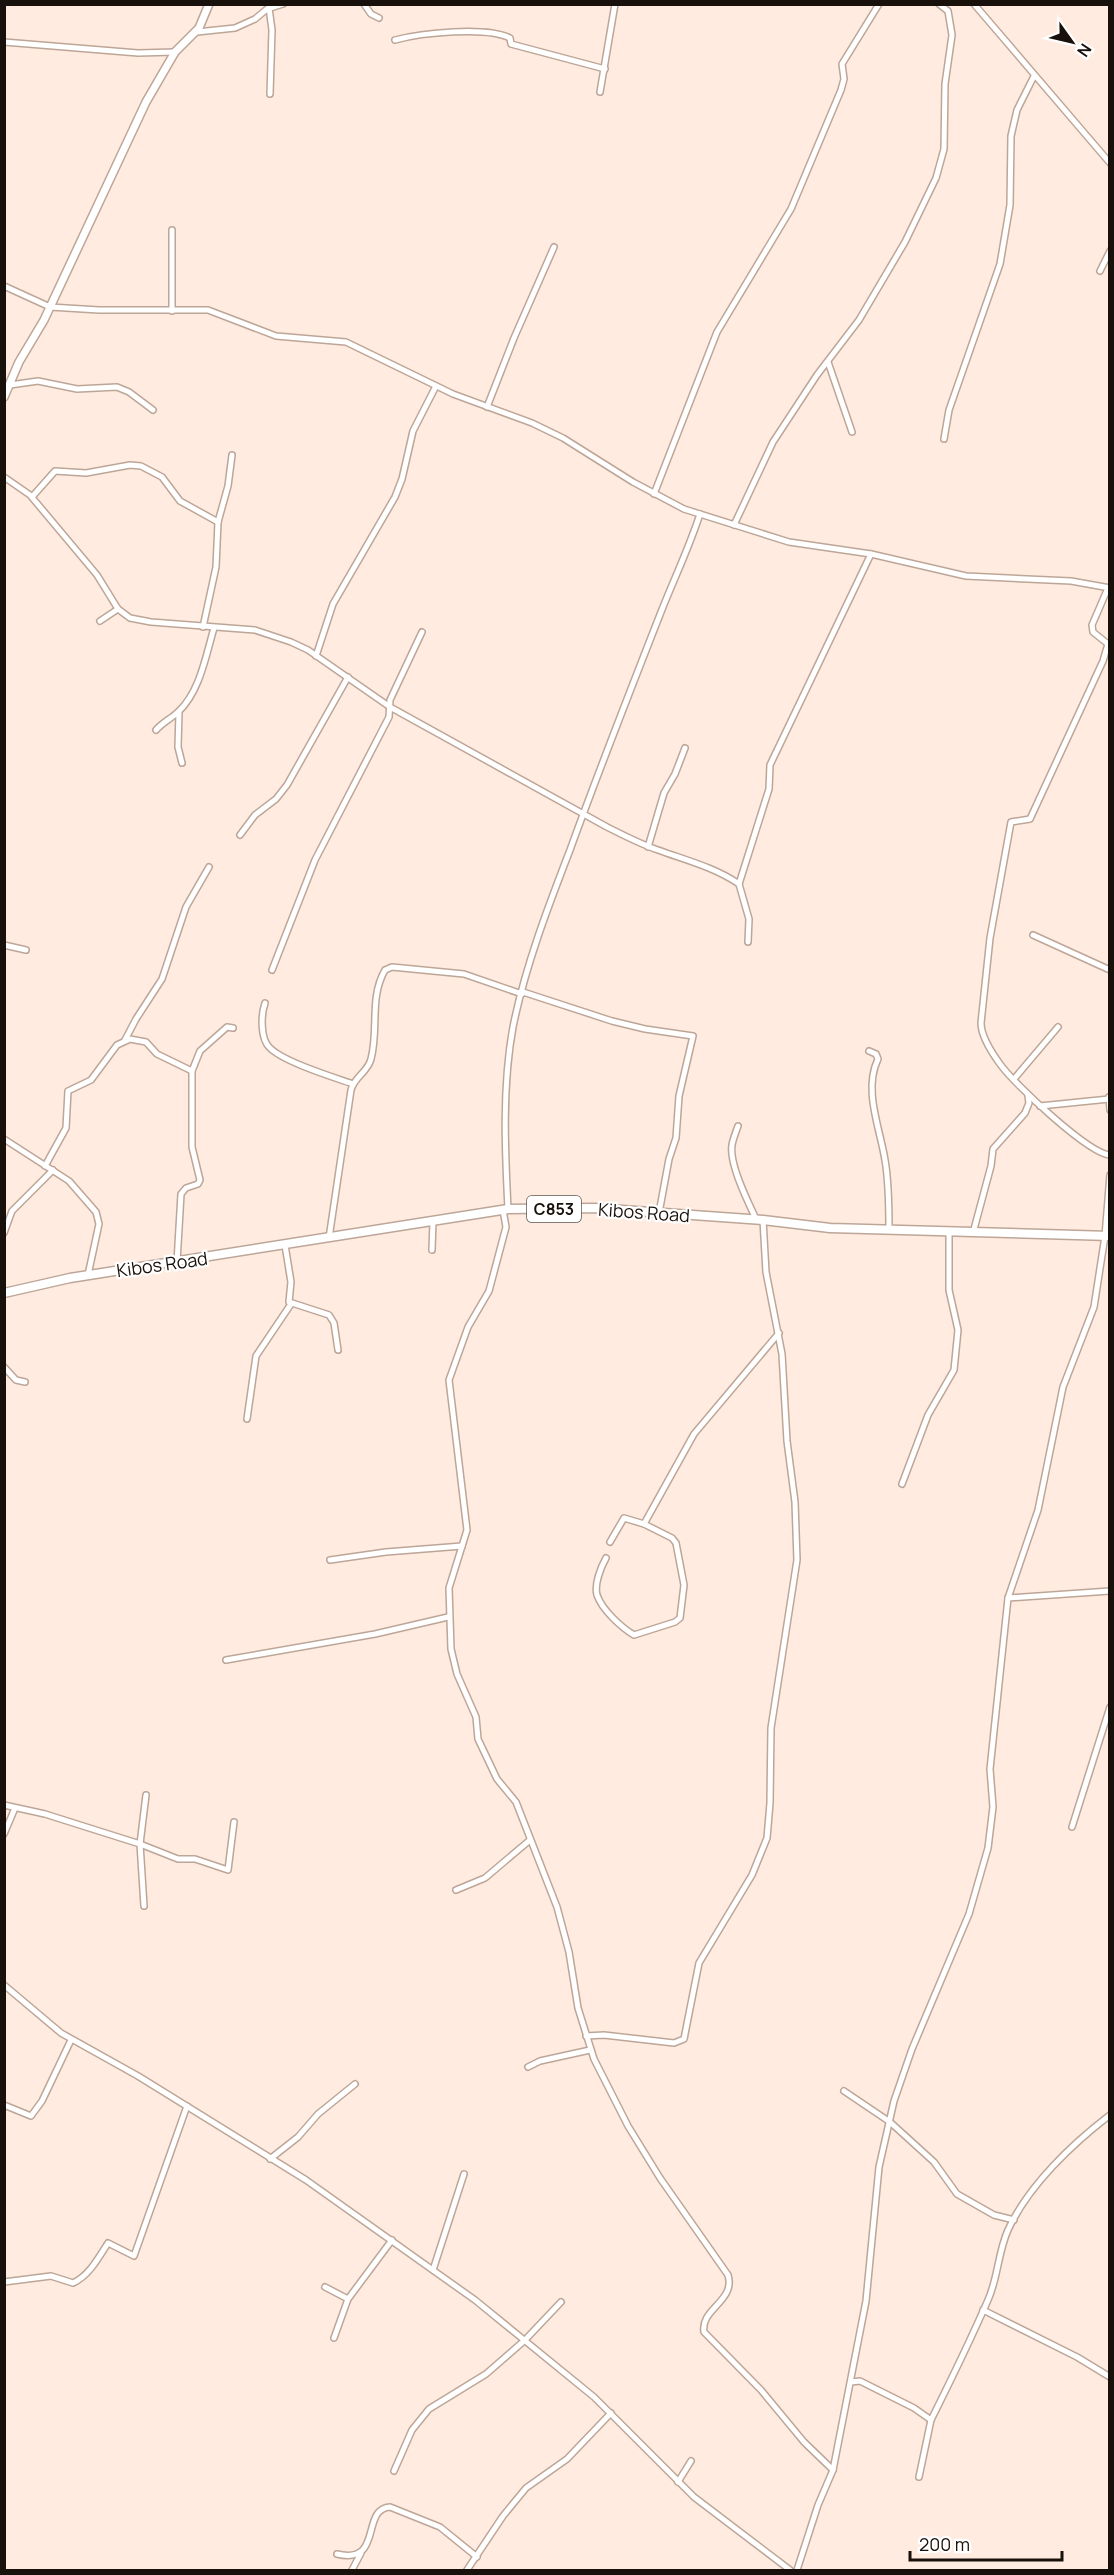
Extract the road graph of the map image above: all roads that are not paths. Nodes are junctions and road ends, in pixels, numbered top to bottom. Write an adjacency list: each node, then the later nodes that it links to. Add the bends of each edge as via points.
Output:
1 (208, 4): 10 (street)
2 (283, 4): 8 (street)
3 (364, 4): 9 (street)
4 (615, 4): 14 (street)
5 (879, 4): 36 (street, via 842,64 841,90 791,209 717,333)
6 (939, 4): 26 (street, via 948,11 952,35 939,171 881,285)
7 (974, 4): 15 (street)
8 (269, 8): 10 (street, via 235,28); 17 (street)
9 (379, 18)
10 (197, 32): 13 (street)
11 (395, 40): 14 (street, via 413,35 488,32 510,38 512,44)
12 (4, 42): 13 (street, via 138,53)
13 (175, 52): 24 (street, via 146,102)
14 (605, 69): 16 (street)
15 (1034, 76): 18 (street); 33 (street, via 1017,110 1011,136 1010,205 1000,264 949,410)
16 (600, 92)
17 (270, 94)
18 (1110, 163)
19 (172, 230): 25 (street)
20 (554, 247): 30 (street)
21 (1110, 251): 22 (street)
22 (1100, 271)
23 (4, 286): 24 (street)
24 (50, 307): 25 (street); 27 (street)
25 (172, 311): 28 (street, via 208,310 276,336 346,342)
26 (828, 362): 32 (street); 40 (street, via 772,442)
27 (10, 386): 29 (street); 31 (street, via 38,381 77,389 117,387)
28 (436, 386): 30 (street); 48 (street, via 413,431 395,497 333,604)
29 (4, 398)
30 (487, 407): 36 (street, via 563,438)
31 (153, 410)
32 (852, 432)
33 (944, 439)
34 (232, 455): 39 (street)
35 (4, 477): 37 (street)
36 (654, 494): 38 (street)
37 (32, 497): 39 (street, via 55,471 101,472 135,465 155,472 180,501); 43 (street, via 97,575)
38 (700, 514): 40 (street); 55 (street)
39 (218, 522): 45 (street, via 217,557)
40 (734, 525): 41 (street, via 796,544)
41 (871, 554): 42 (street, via 972,576 1071,581); 59 (street, via 770,765 770,789)
42 (1109, 588): 73 (street, via 1092,625 1093,632 1108,644 1103,661 1030,819 1011,822 990,938 981,1023 999,1063)
43 (118, 609): 44 (street); 45 (street, via 134,620)
44 (100, 621)
45 (203, 627): 46 (street)
46 (214, 628): 48 (street, via 255,630 291,642); 51 (street, via 197,681)
47 (422, 632): 50 (street, via 390,699)
48 (316, 656): 49 (street)
49 (348, 677): 50 (street); 56 (street, via 287,785)
50 (390, 707): 55 (street); 64 (street, via 389,717 315,860)
51 (179, 712): 52 (street); 54 (street, via 178,747)
52 (156, 729)
53 (685, 748): 57 (street, via 664,793)
54 (182, 763)
55 (583, 813): 57 (street); 66 (street, via 536,944)
56 (240, 835)
57 (648, 847): 59 (street, via 718,872)
58 (209, 867): 70 (street, via 186,907 162,979)
59 (739, 884): 61 (street, via 748,919)
60 (1033, 935): 65 (street)
61 (748, 942)
62 (4, 945): 63 (street)
63 (26, 950)
64 (272, 970)
65 (1110, 970)
66 (523, 993): 74 (street, via 464,974 387,969 374,1006 371,1060); 85 (street, via 513,1027 509,1075); 86 (street, via 634,1026 693,1036)
67 (265, 1003): 74 (street, via 262,1022 270,1049)
68 (233, 1028): 72 (street, via 227,1027 203,1048)
69 (1058, 1028): 73 (street)
70 (125, 1040): 72 (street, via 146,1042 157,1054); 82 (street, via 110,1053 91,1080 68,1091 66,1128)
71 (869, 1051): 89 (street, via 878,1059 873,1068 873,1096 886,1163)
72 (192, 1071): 97 (street, via 192,1147 200,1180 181,1194)
73 (1014, 1079): 75 (street)
74 (353, 1084): 94 (street)
75 (1028, 1096): 77 (street); 92 (street, via 1025,1113 993,1149)
76 (1109, 1097): 77 (street); 78 (street)
77 (1040, 1106): 81 (street, via 1071,1132)
78 (1110, 1110)
79 (738, 1126): 87 (street, via 732,1153)
80 (4, 1139): 82 (street)
81 (1110, 1155)
82 (45, 1166): 83 (street)
83 (52, 1170): 90 (street, via 12,1211); 98 (street, via 81,1192 99,1218)
84 (1110, 1175): 93 (street)
85 (506, 1210): 86 (main road, Kibos Road / C853, via 594,1208); 88 (main road, Kibos Road / C853); 109 (street, via 506,1227 489,1291 468,1327 449,1380 467,1513)
86 (659, 1213): 87 (main road, Kibos Road / C853)
87 (759, 1220): 89 (main road, Kibos Road / C853); 101 (street)
88 (433, 1221): 94 (main road, Kibos Road / C853); 96 (street)
89 (889, 1230): 91 (main road, Kibos Road / C853)
90 (4, 1233)
91 (949, 1233): 92 (main road, Kibos Road / C853); 106 (street, via 949,1282 958,1330 954,1370 928,1415)
92 (974, 1233): 93 (main road, Kibos Road / C853)
93 (1107, 1236): 113 (street, via 1094,1307 1063,1387 1038,1510)
94 (329, 1238): 95 (main road, Kibos Road / C853)
95 (285, 1245): 97 (main road, Kibos Road / C853); 100 (street)
96 (432, 1250)
97 (177, 1262): 98 (main road, Kibos Road / C853)
98 (88, 1275): 99 (main road, Kibos Road / C853)
99 (4, 1293)
100 (291, 1304): 102 (street, via 329,1315); 105 (street, via 256,1356)
101 (778, 1333): 107 (street, via 694,1434); 128 (street, via 797,1548 771,1728 767,1838 752,1875 699,1963 684,2039 674,2043)
102 (338, 1350)
103 (4, 1367): 104 (street, via 16,1380)
104 (25, 1382)
105 (247, 1419)
106 (902, 1484)
107 (644, 1524): 108 (street, via 624,1518); 110 (street, via 676,1543 684,1585 680,1618 634,1635 627,1631 597,1595 599,1569)
108 (610, 1542)
109 (462, 1545): 111 (street); 114 (street, via 449,1588)
110 (606, 1558)
111 (330, 1560)
112 (1110, 1591): 113 (street)
113 (1008, 1598): 137 (street, via 990,1769 993,1807 988,1848 969,1914 909,2057)
114 (448, 1617): 115 (street); 123 (street, via 451,1649 476,1717 476,1733 497,1779 516,1802)
115 (226, 1660)
116 (1110, 1707): 121 (street)
117 (146, 1795): 124 (street)
118 (4, 1805): 119 (street)
119 (15, 1808): 122 (street); 124 (street)
120 (234, 1822): 124 (street, via 228,1870 195,1859 178,1859)
121 (1072, 1827)
122 (4, 1834)
123 (530, 1840): 125 (street, via 486,1878); 128 (street, via 557,1907)
124 (140, 1844): 126 (street)
125 (456, 1890)
126 (144, 1906)
127 (4, 1985): 129 (street)
128 (586, 2036): 130 (street)
129 (71, 2040): 134 (street, via 32,2116); 135 (street)
130 (590, 2050): 131 (street); 155 (street, via 628,2126 728,2275 728,2292 705,2321 704,2332)
131 (528, 2067)
132 (355, 2084): 138 (street)
133 (844, 2091): 137 (street)
134 (4, 2105)
135 (187, 2106): 138 (street); 143 (street, via 134,2256 108,2242 82,2278 72,2283 51,2276)
136 (1110, 2115): 140 (street, via 1059,2158)
137 (890, 2122): 140 (street, via 934,2162 957,2194 994,2215); 151 (street, via 879,2167 866,2301)
138 (270, 2159): 141 (street)
139 (464, 2174): 142 (street)
140 (1014, 2220): 147 (street)
141 (392, 2240): 142 (street); 145 (street)
142 (433, 2270): 149 (street)
143 (4, 2282)
144 (325, 2287): 145 (street)
145 (348, 2299): 148 (street)
146 (561, 2302): 149 (street)
147 (983, 2310): 150 (street); 153 (street)
148 (334, 2338)
149 (525, 2340): 152 (street); 156 (street, via 486,2374 429,2409 412,2430)
150 (1110, 2377)
151 (851, 2384): 153 (street, via 860,2382); 155 (street)
152 (611, 2413): 158 (street); 161 (street, via 567,2459 526,2488)
153 (932, 2420): 157 (street)
154 (692, 2461): 158 (street)
155 (833, 2470): 165 (street)
156 (394, 2471)
157 (920, 2477)
158 (678, 2482): 164 (street)
159 (361, 2553): 160 (street, via 350,2557); 161 (street, via 378,2512 390,2507 440,2527); 162 (street)
160 (337, 2554)
161 (477, 2557): 163 (street)
162 (352, 2571)
163 (467, 2571)
164 (790, 2571)
165 (797, 2571)

